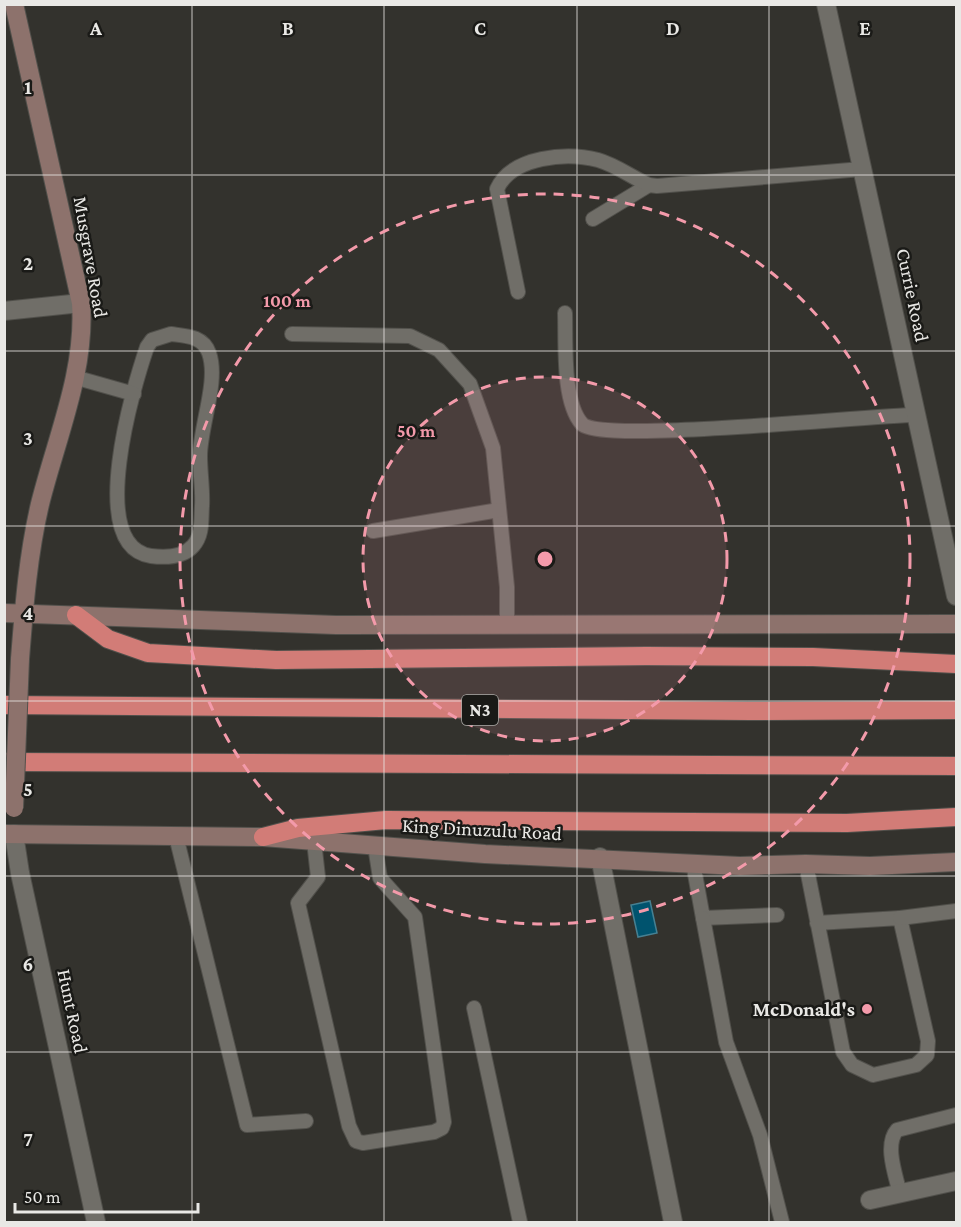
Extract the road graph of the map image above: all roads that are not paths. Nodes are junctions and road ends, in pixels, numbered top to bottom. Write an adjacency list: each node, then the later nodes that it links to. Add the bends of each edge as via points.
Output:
1 (14, 4): 3 (main road, Musgrave Road)
2 (826, 4): 4 (street, Currie Road)
3 (12, 27): 8 (main road, Musgrave Road)
4 (862, 169): 5 (lane); 14 (street, Currie Road)
5 (649, 185): 6 (lane); 7 (lane, via 598,160 582,158 548,158 525,164 502,178 497,189)
6 (593, 219)
7 (518, 292)
8 (81, 303): 10 (street); 12 (main road, Musgrave Road, via 81,344)
9 (565, 313): 14 (lane, via 570,397 582,424 590,429 675,430)
10 (5, 314)
11 (292, 334): 15 (lane, via 410,336 439,350 470,384 493,448)
12 (74, 377): 13 (lane); 18 (main road, Musgrave Road, via 39,506)
13 (134, 394): 13 (lane, via 143,357 152,340 171,334 196,338 209,352 212,370 200,456 201,529 192,547 182,554 146,555 128,541 122,525 117,481 122,436)
14 (916, 415): 17 (street, Currie Road)
15 (499, 510): 16 (lane); 22 (lane)
16 (373, 531)
17 (957, 596)
18 (24, 612): 19 (main road); 20 (main road); 28 (main road, Musgrave Road, bridge)
19 (4, 613)
20 (76, 615): 22 (main road, via 336,625); 23 (highway, via 125,647 160,654 276,660 813,657)
21 (957, 624): 22 (main road)
22 (507, 625)
23 (957, 664)
24 (4, 705): 25 (highway, N3)
25 (957, 710)
26 (4, 762): 27 (highway)
27 (957, 766)
28 (14, 808): 30 (main road, Hunt Road)
29 (957, 817): 32 (highway, via 847,823 386,820 309,827)
30 (9, 834): 31 (main road, King Dinuzulu Road); 50 (street, Hunt Road)
31 (176, 836): 32 (main road, King Dinuzulu Road); 46 (lane, via 247,1125)
32 (263, 837): 33 (main road, King Dinuzulu Road)
33 (314, 841): 34 (main road, King Dinuzulu Road); 34 (lane, via 318,877 298,903 349,1126 356,1141 363,1143 434,1132 444,1122 415,917 380,878)
34 (375, 846): 35 (main road, King Dinuzulu Road)
35 (600, 857): 37 (main road, King Dinuzulu Road); 52 (street)
36 (957, 862): 38 (main road, King Dinuzulu Road)
37 (693, 863): 38 (main road, King Dinuzulu Road); 41 (lane)
38 (806, 864): 43 (lane)
39 (957, 911): 42 (lane)
40 (777, 915): 41 (lane)
41 (703, 918): 53 (lane, via 726,1042 760,1135)
42 (900, 918): 43 (lane); 43 (lane, via 926,1029 927,1055 916,1065 873,1075 852,1065 843,1052)
43 (817, 923)
44 (474, 1008): 51 (lane)
45 (957, 1115): 48 (lane, via 893,1134)
46 (306, 1121)
47 (957, 1182): 48 (street)
48 (900, 1194): 49 (street)
49 (870, 1200)
50 (96, 1222)
51 (520, 1222)
52 (673, 1222)
53 (782, 1222)

